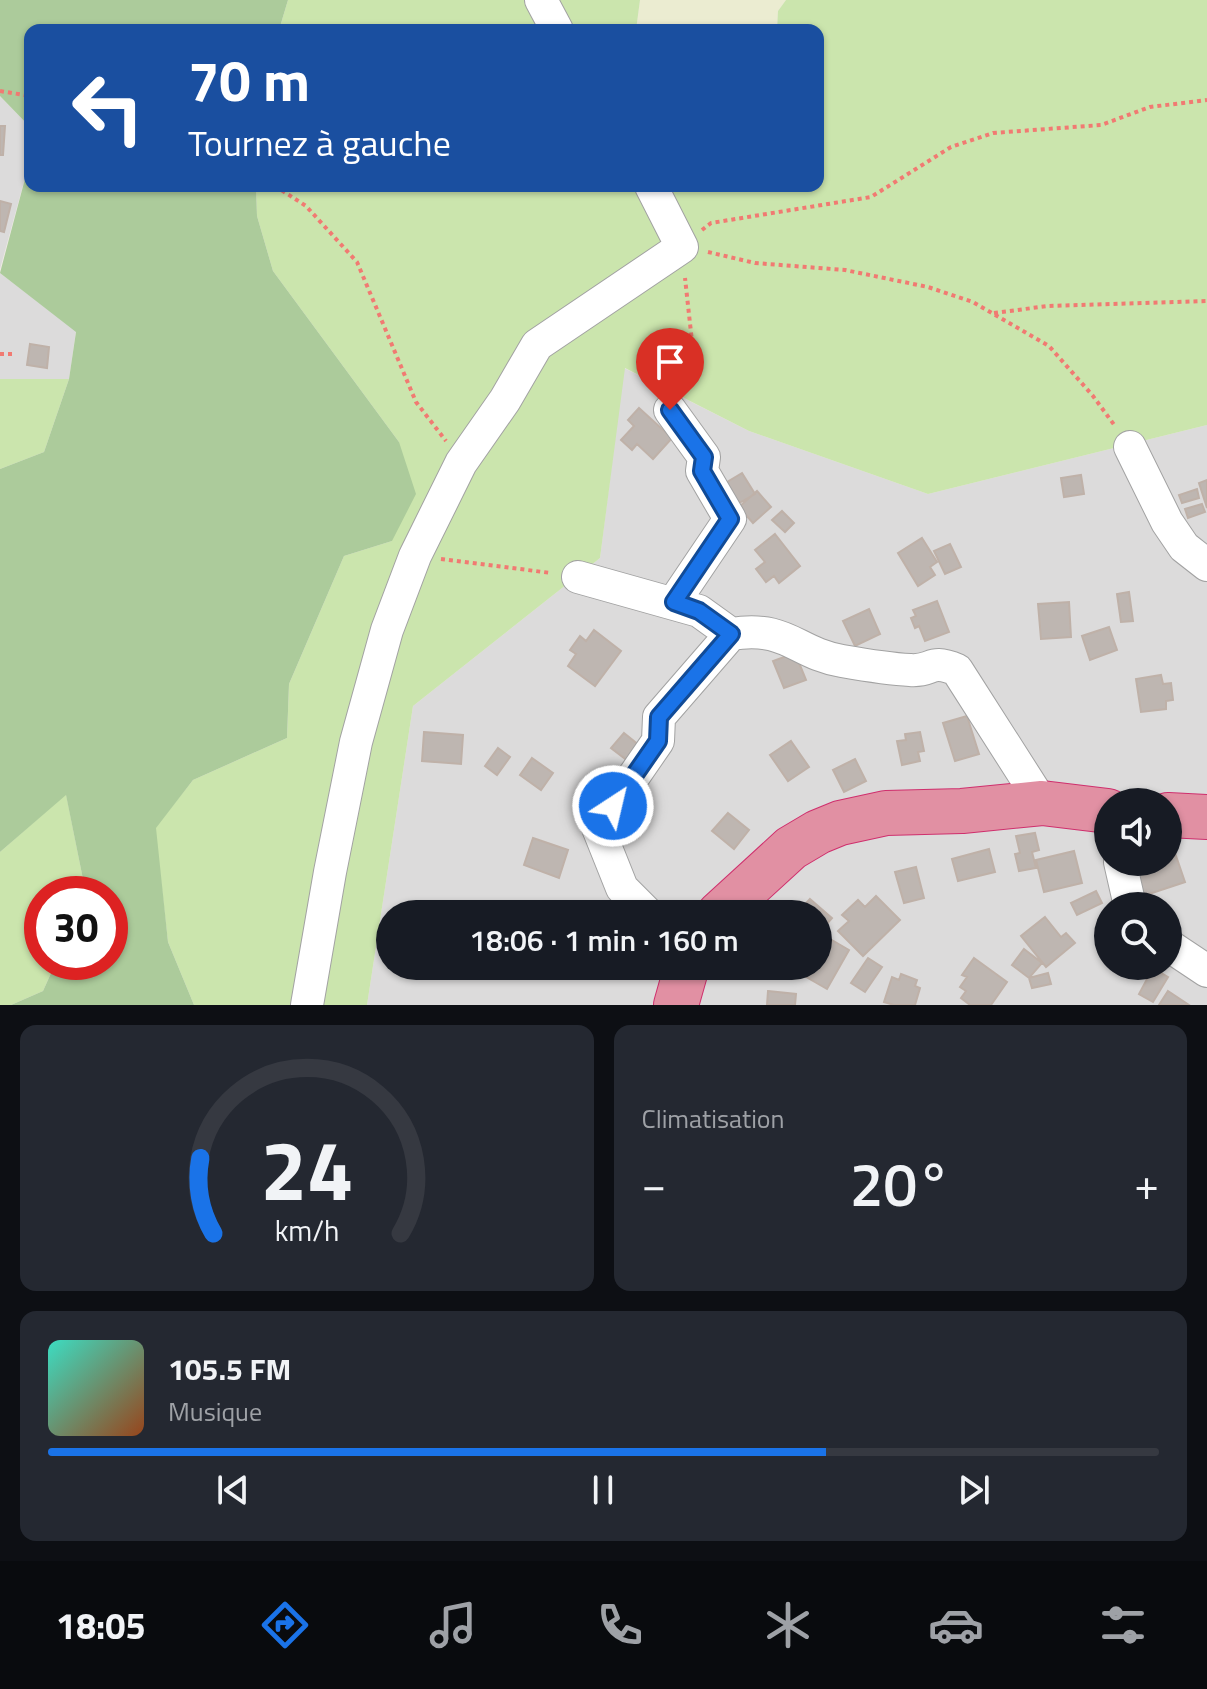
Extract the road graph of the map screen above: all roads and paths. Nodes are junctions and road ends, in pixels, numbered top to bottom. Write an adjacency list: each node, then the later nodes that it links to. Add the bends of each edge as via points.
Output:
1 (541, 0): 2 (street)
2 (554, 24)
3 (0, 91): 4 (path)
4 (24, 95)
5 (1207, 100): 8 (path, via 1150,107 1101,125 993,133 951,147 871,197 711,223)
6 (284, 192): 15 (path, via 306,206 357,262 416,402)
7 (654, 192): 8 (street)
8 (682, 247): 10 (path, via 755,263 845,270 900,281); 13 (path, via 695,369); 15 (street, via 537,345)
9 (1207, 301): 10 (path)
10 (993, 313): 14 (path, via 1049,346)
11 (0, 354): 12 (path)
12 (12, 354)
13 (670, 410): 19 (street, via 704,457 702,471 730,519)
14 (1130, 447): 17 (street, via 1167,522 1184,547)
15 (461, 463): 16 (street)
16 (415, 556): 18 (path); 30 (street, via 387,630 356,742)
17 (1207, 565)
18 (578, 577): 19 (street)
19 (674, 602): 20 (street, via 699,611)
20 (731, 634): 21 (street, via 765,631 840,661 914,671 941,663 957,670); 25 (street, via 659,717 658,741 598,828 622,888)
21 (1042, 803): 22 (highway); 26 (highway, via 886,813 840,823 791,848)
22 (1094, 809)
23 (1182, 816): 24 (highway)
24 (1207, 817)
25 (634, 900)
26 (734, 900)
27 (1182, 954): 28 (street)
28 (1207, 971)
29 (683, 980): 31 (highway)
30 (307, 1005)
31 (676, 1005)

